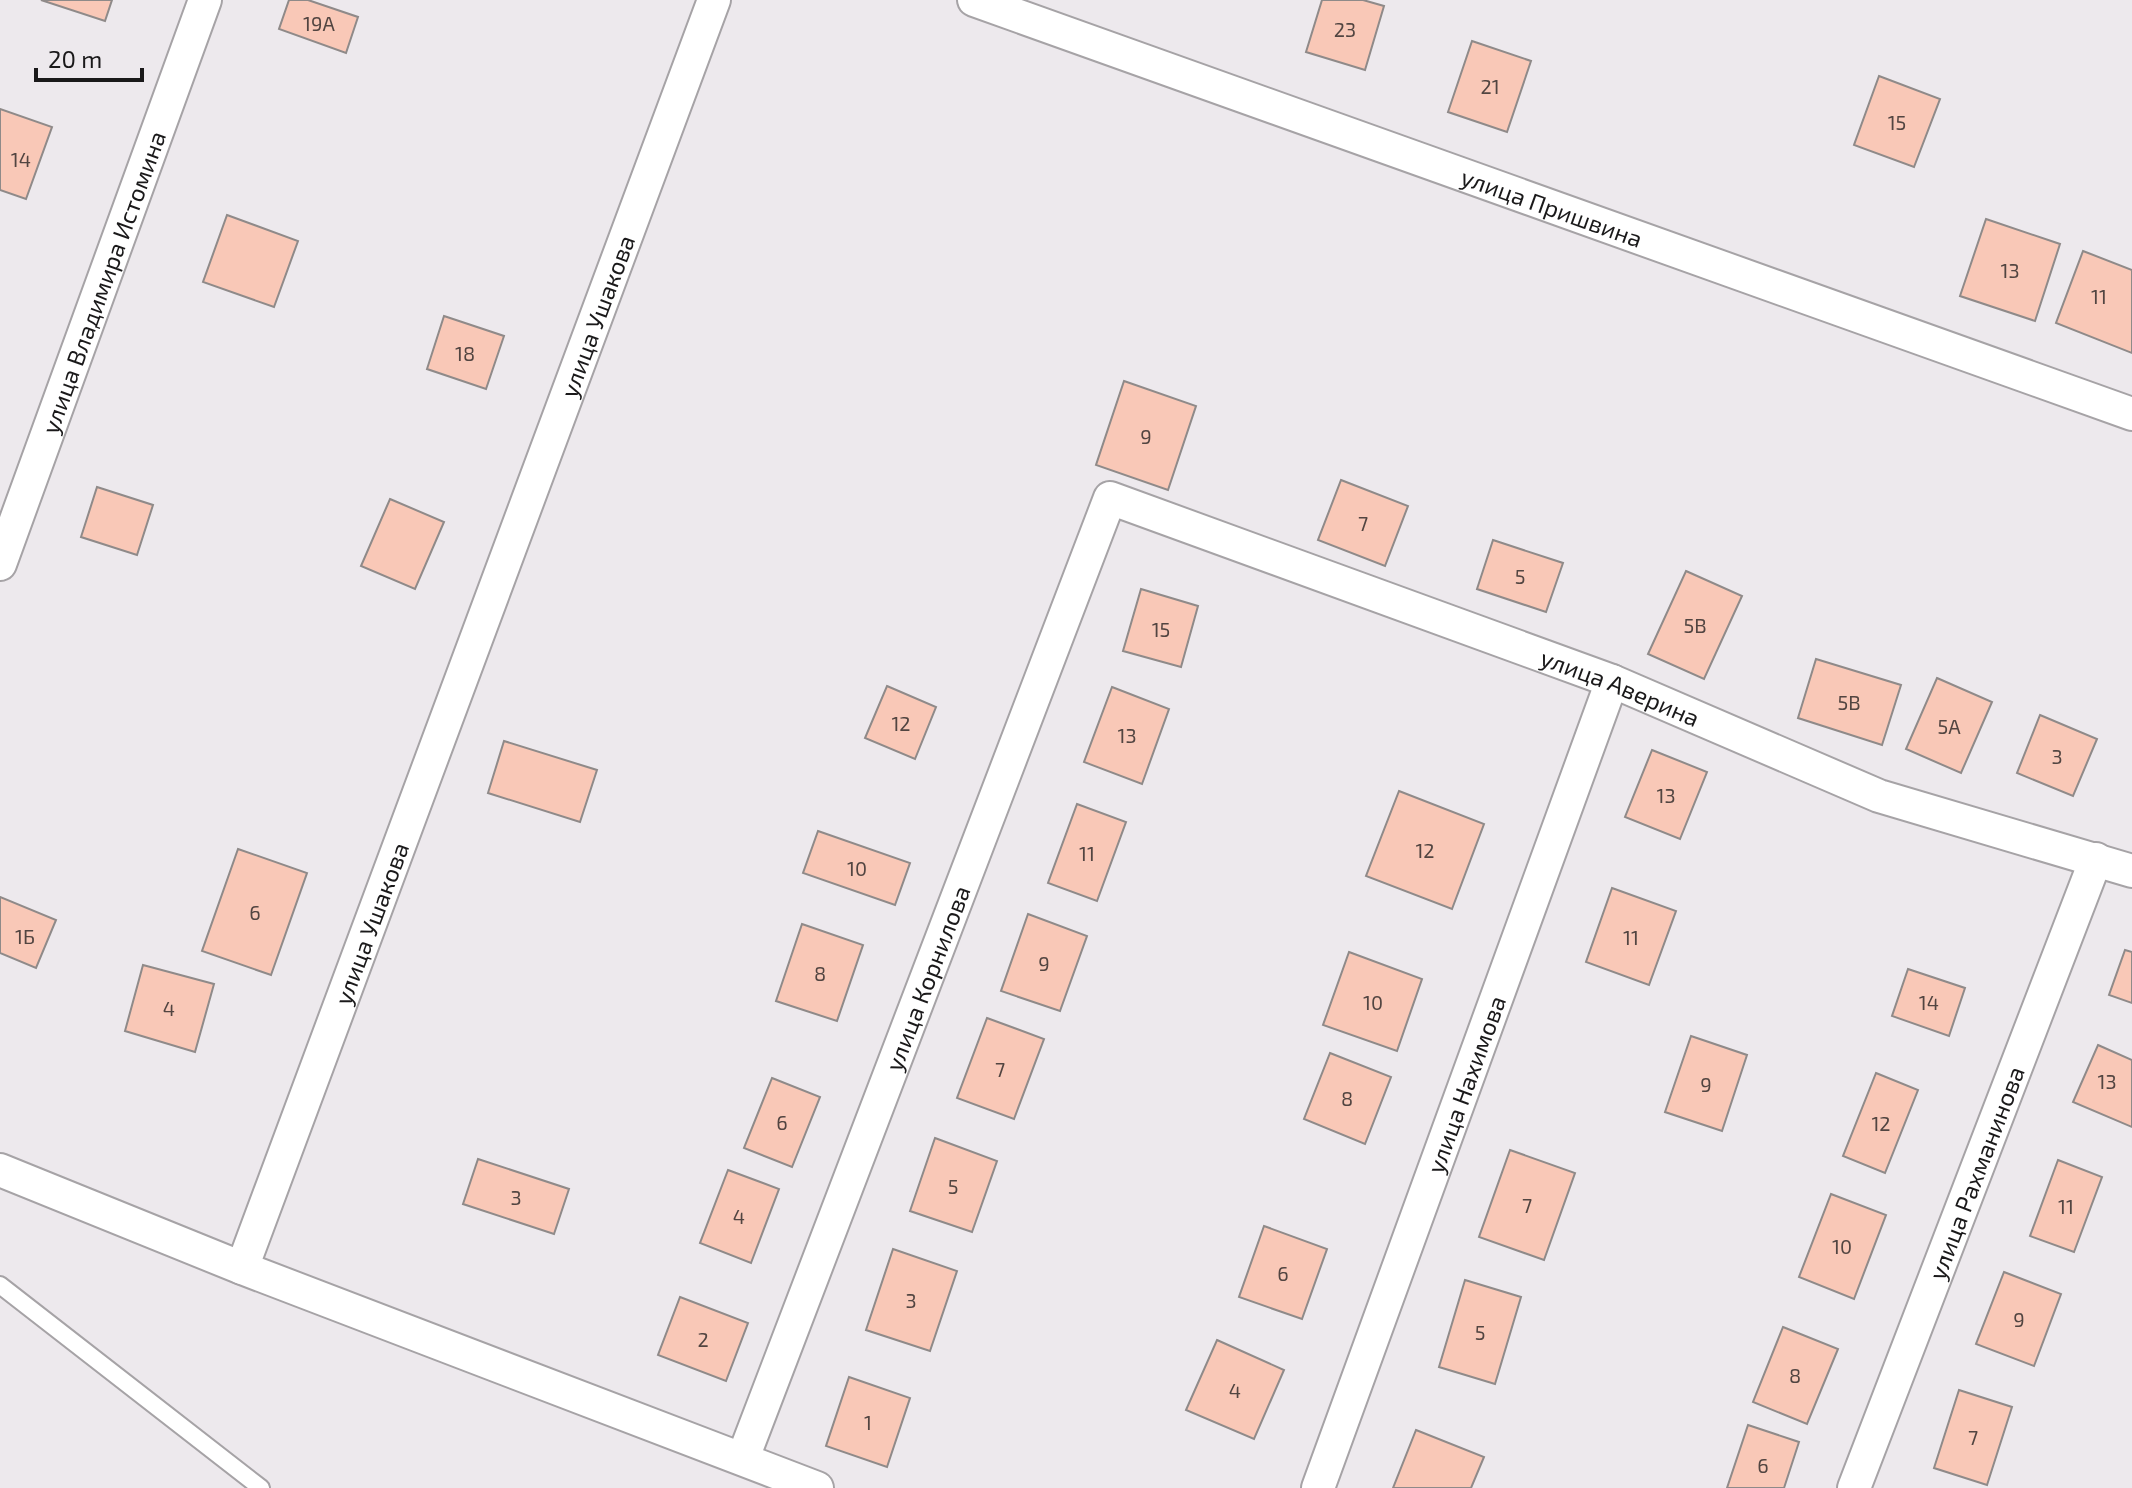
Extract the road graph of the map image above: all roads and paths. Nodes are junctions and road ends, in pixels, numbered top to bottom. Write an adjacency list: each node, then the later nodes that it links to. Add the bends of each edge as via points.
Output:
1 (205, 0): 6 (street, улица Владимира Истомина)
2 (714, 0): 11 (street, улица Ушакова)
3 (974, 0): 4 (street, улица Пришвина)
4 (2132, 414)
5 (1110, 498): 7 (street, улица Аверина); 13 (street, улица Корнилова)
6 (0, 564)
7 (1612, 681): 8 (street, улица Аверина, via 1879,796); 16 (street, улица Нахимова)
8 (2096, 859): 9 (street, улица Аверина); 17 (street, улица Рахманинова)
9 (2132, 871)
10 (0, 1170): 11 (street)
11 (242, 1268): 13 (street)
12 (0, 1285): 14 (lane)
13 (743, 1458): 15 (street)
14 (261, 1488)
15 (817, 1488)
16 (1318, 1488)
17 (1854, 1488)

